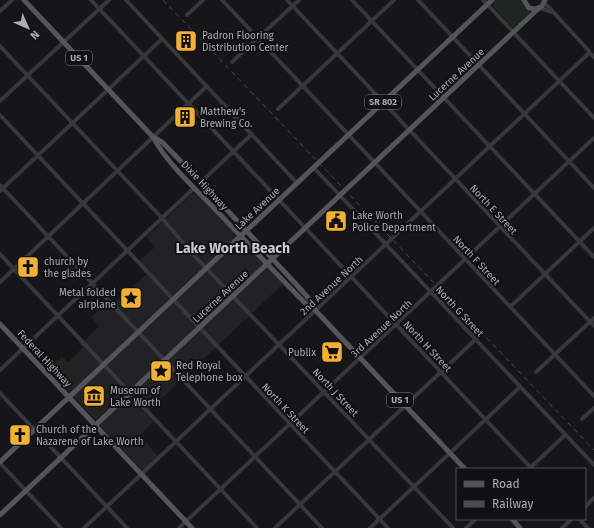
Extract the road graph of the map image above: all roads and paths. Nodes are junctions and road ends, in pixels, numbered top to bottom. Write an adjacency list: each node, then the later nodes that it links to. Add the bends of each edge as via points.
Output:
1 (12, 0): 20 (street)
2 (24, 0): 28 (main road, Dixie Highway / US 1)
3 (91, 0): 19 (street, North H Street)
4 (109, 0): 19 (street)
5 (126, 0): 27 (street)
6 (203, 0): 22 (street)
7 (222, 0): 26 (street, North F Street)
8 (287, 0): 17 (street, North E Street)
9 (298, 0): 17 (street)
10 (352, 0): 23 (street)
11 (394, 0): 23 (street)
12 (418, 0): 25 (street)
13 (492, 0): 16 (main road, Lake Avenue / SR 802)
14 (524, 0): 18 (main road, via 529,8)
15 (544, 1): 18 (main road, Lucerne Avenue); 21 (street)
16 (485, 2): 24 (street); 25 (main road, Lake Avenue / SR 802)
17 (292, 6): 26 (street); 30 (street, North E Street)
18 (540, 8): 21 (street); 24 (main road, Lucerne Avenue)
19 (100, 9): 28 (street); 32 (street, North H Street)
20 (0, 11)
21 (553, 12): 31 (street)
22 (187, 15)
23 (372, 21): 30 (street); 35 (street)
24 (514, 32): 34 (main road, Lucerne Avenue); 37 (street)
25 (452, 37): 34 (street); 35 (main road, Lake Avenue / SR 802)
26 (258, 38): 33 (street); 39 (street, North F Street)
27 (162, 39): 32 (street); 38 (street)
28 (63, 42): 36 (street); 40 (main road, Dixie Highway / US 1)
29 (0, 46): 36 (street, North J Street)
30 (337, 53): 39 (street); 43 (street, North E Street)
31 (591, 53): 37 (street, 2nd Avenue North)
32 (144, 56): 40 (street); 44 (street, North H Street)
33 (232, 62)
34 (479, 65): 41 (main road, Lucerne Avenue); 46 (street)
35 (418, 70): 41 (street); 43 (main road, Lake Avenue / SR 802)
36 (27, 75): 42 (street); 49 (street, North J Street)
37 (560, 81): 46 (street, 2nd Avenue North); 48 (street)
38 (207, 86): 44 (street); 51 (street)
39 (303, 86): 45 (street); 52 (street, North F Street)
40 (108, 90): 49 (street); 53 (main road, Dixie Highway / US 1)
41 (444, 98): 50 (main road, Lucerne Avenue); 55 (street)
42 (0, 101)
43 (383, 102): 50 (street, North E Street); 52 (main road, Lake Avenue / SR 802)
44 (188, 103): 53 (street); 56 (street, North H Street)
45 (278, 109)
46 (525, 114): 55 (street, 2nd Avenue North); 58 (street)
47 (0, 116): 57 (street, North K Street)
48 (594, 118)
49 (72, 123): 57 (street); 61 (street, North J Street)
50 (410, 130): 59 (main road, Lucerne Avenue); 62 (street, North E Street)
51 (252, 134): 56 (street); 64 (street)
52 (348, 135): 59 (street, North F Street); 60 (main road, Lake Avenue / SR 802)
53 (153, 137): 61 (street); 63 (main road, Dixie Highway / US 1, via 162,142); 66 (main road, Dixie Highway / US 1, via 157,146)
54 (594, 138): 58 (street, 3rd Avenue North)
55 (490, 146): 62 (street, 2nd Avenue North); 68 (street)
56 (233, 151): 63 (street); 70 (street, North H Street)
57 (38, 155): 65 (street); 71 (street, North K Street)
58 (569, 162): 67 (street); 68 (street, 3rd Avenue North)
59 (375, 163): 69 (main road, Lucerne Avenue); 72 (street, North F Street)
60 (314, 168): 64 (main road, Lake Avenue / SR 802); 69 (street, North G Street)
61 (118, 171): 71 (street); 73 (street, North J Street)
62 (455, 179): 72 (street, 2nd Avenue North); 74 (street, North E Street)
63 (201, 182): 77 (main road, Dixie Highway / US 1)
64 (297, 183): 70 (main road, Lake Avenue / SR 802)
65 (1, 188): 78 (street)
66 (194, 188): 73 (street); 79 (main road, Dixie Highway / US 1)
67 (594, 188)
68 (535, 194): 74 (street, 3rd Avenue North); 80 (street)
69 (340, 195): 75 (main road, Lucerne Avenue); 81 (street, North G Street)
70 (279, 200): 75 (street, North H Street); 77 (main road, Lake Avenue / SR 802)
71 (83, 204): 78 (street); 82 (street, North K Street)
72 (421, 212): 81 (street, 2nd Avenue North); 86 (street, North F Street)
73 (162, 218): 82 (street); 89 (street, North J Street)
74 (500, 227): 86 (street, 3rd Avenue North); 90 (street, North E Street)
75 (306, 228): 85 (main road, Lucerne Avenue); 91 (street, North H Street)
76 (594, 228): 80 (street)
77 (246, 230): 79 (main road, Lake Avenue / SR 802); 85 (main road, Dixie Highway / US 1)
78 (48, 236): 88 (street); 93 (street)
79 (240, 236): 87 (main road, Dixie Highway / US 1); 89 (main road, Lake Avenue / SR 802)
80 (580, 242): 84 (street); 90 (street)
81 (386, 244): 91 (street, 2nd Avenue North); 94 (street, North G Street)
82 (127, 251): 93 (street); 96 (street, North K Street)
83 (0, 254): 88 (street)
84 (594, 257)
85 (273, 258): 87 (main road, Lucerne Avenue); 98 (main road, Dixie Highway / US 1, via 312,302)
86 (466, 259): 94 (street, 3rd Avenue North); 97 (street, North F Street)
87 (266, 264): 95 (main road, Lucerne Avenue); 98 (main road, Dixie Highway / US 1, via 308,306)
88 (14, 268): 92 (street); 99 (street)
89 (206, 268): 95 (street, North J Street); 96 (main road, Lake Avenue / SR 802)
90 (545, 274): 97 (street); 101 (street, North E Street)
91 (351, 277): 98 (street, 2nd Avenue North); 103 (street, North H Street)
92 (0, 282)
93 (92, 283): 99 (street); 106 (street)
94 (431, 292): 103 (street, 3rd Avenue North); 107 (street, North G Street)
95 (233, 296): 105 (main road, Lucerne Avenue); 108 (street, North J Street)
96 (173, 299): 105 (street, North K Street); 106 (main road, Lake Avenue / SR 802)
97 (510, 307): 110 (street, North F Street)
98 (316, 310): 108 (street, 2nd Avenue North); 111 (main road, Dixie Highway / US 1)
99 (58, 316): 109 (street); 113 (street)
100 (594, 318): 101 (street)
101 (590, 322): 104 (street, North E Street); 110 (street)
102 (0, 324): 109 (main road, Federal Highway)
103 (396, 325): 111 (street, 3rd Avenue North); 115 (street, North H Street)
104 (594, 326)
105 (199, 328): 112 (main road, Lucerne Avenue); 117 (street, North K Street)
106 (138, 332): 112 (street); 113 (main road, Lake Avenue / SR 802)
107 (476, 339): 115 (street); 118 (street, North G Street)
108 (279, 344): 117 (street, 2nd Avenue North); 119 (street, North J Street)
109 (24, 349): 114 (street); 123 (main road, Federal Highway)
110 (555, 354): 116 (street); 122 (street, North F Street)
111 (360, 358): 119 (street, 3rd Avenue North); 124 (main road, Dixie Highway / US 1)
112 (165, 360): 121 (main road, Lucerne Avenue); 126 (street)
113 (104, 365): 121 (street); 123 (main road, Lake Avenue / SR 802)
114 (0, 370)
115 (441, 372): 124 (street); 128 (street, North H Street)
116 (536, 372)
117 (245, 376): 126 (street, 2nd Avenue North); 129 (street, North K Street)
118 (520, 387): 128 (street); 132 (street, North G Street)
119 (325, 392): 129 (street, 3rd Avenue North); 133 (street, North J Street)
120 (0, 393): 131 (street)
121 (130, 393): 130 (main road, Lucerne Avenue); 134 (street)
122 (594, 396)
123 (69, 397): 130 (main road, Federal Highway); 131 (main road, Lake Avenue / SR 802)
124 (405, 406): 133 (street); 135 (main road, Dixie Highway / US 1)
125 (594, 408): 127 (street)
126 (211, 409): 134 (street, 2nd Avenue North); 136 (street)
127 (582, 419)
128 (486, 420): 135 (street); 141 (street, North H Street)
129 (290, 424): 136 (street, 3rd Avenue North); 142 (street, North K Street)
130 (95, 425): 137 (main road, Lucerne Avenue); 143 (main road, Federal Highway)
131 (34, 430): 137 (street); 138 (main road, Lake Avenue / SR 802)
132 (565, 435): 139 (street, North G Street); 141 (street)
133 (370, 439): 142 (street); 144 (street, North J Street)
134 (176, 442): 143 (street, 2nd Avenue North); 145 (street)
135 (450, 453): 140 (main road, Dixie Highway / US 1); 144 (street)
136 (255, 457): 145 (street, 3rd Avenue North); 148 (street)
137 (61, 458): 146 (main road, Lucerne Avenue); 150 (street)
138 (0, 462): 146 (street)
139 (594, 465)
140 (464, 468)
141 (530, 468)
142 (335, 472): 148 (street); 152 (street, North K Street)
143 (141, 474): 150 (street, 2nd Avenue North); 157 (main road, Federal Highway)
144 (414, 487): 152 (street); 168 (street, North J Street)
145 (221, 489): 157 (street, 3rd Avenue North); 163 (street)
146 (26, 490): 151 (main road, Lucerne Avenue); 158 (street)
147 (594, 498): 149 (street)
148 (300, 504): 164 (street); 165 (street)
149 (586, 506)
150 (107, 507): 159 (street, 2nd Avenue North); 160 (street)
151 (0, 515)
152 (380, 519): 166 (street); 167 (street, North K Street)
153 (475, 520): 169 (street)
154 (513, 520): 170 (main road)
155 (571, 520): 171 (street)
156 (580, 520): 172 (street)
157 (186, 522): 161 (street, 3rd Avenue North); 162 (main road, Federal Highway)
158 (62, 528)
159 (84, 528)
160 (127, 528)
161 (179, 528)
162 (192, 528)
163 (257, 528)
164 (275, 528)
165 (322, 528)
166 (370, 528)
167 (388, 528)
168 (453, 528)
169 (466, 528)
170 (520, 528)
171 (562, 528)
172 (588, 528)

